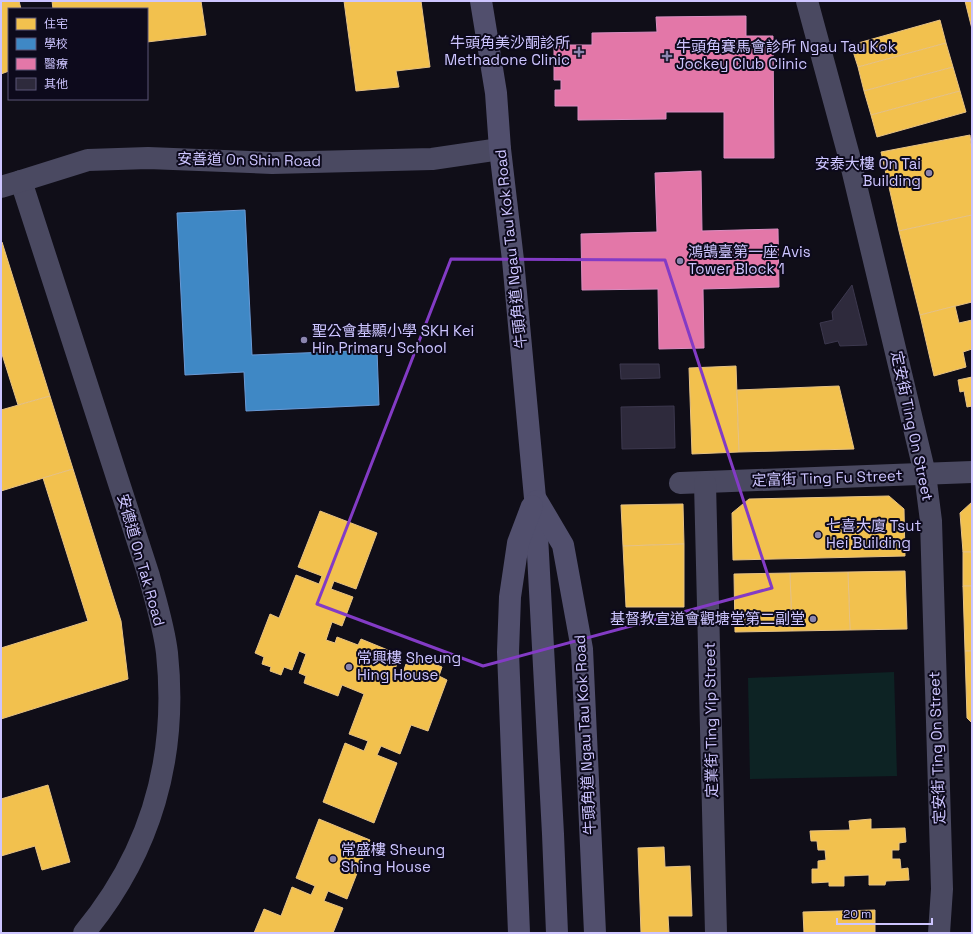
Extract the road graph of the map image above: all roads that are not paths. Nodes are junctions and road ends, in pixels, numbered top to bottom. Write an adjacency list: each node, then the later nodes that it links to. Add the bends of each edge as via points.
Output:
1 (481, 1): 3 (main road, 牛頭角道 Ngau Tau Kok Road, via 496,93)
2 (807, 1): 6 (street, 定安街 Ting On Street, via 849,156)
3 (500, 149): 4 (street, 安善道 On Shin Road, via 432,159 272,163 148,158 88,160); 9 (main road, 牛頭角道 Ngau Tau Kok Road)
4 (11, 184): 10 (street, 安德道 On Tak Road, via 149,576 166,652 168,725 165,760 157,793 132,860 116,890)
5 (972, 472): 6 (street, 定富街 Ting Fu Street)
6 (926, 474): 8 (street, 定富街 Ting Fu Street); 15 (street, 定安街 Ting On Street, via 931,521 942,889)
7 (680, 483): 8 (street, 定富街 Ting Fu Street)
8 (705, 483): 14 (street, 定業街 Ting Yip Street)
9 (535, 498): 11 (main road, 牛頭角道 Ngau Tau Kok Road, via 518,543 510,597 508,652); 12 (main road, 牛頭角道 Ngau Tau Kok Road); 13 (main road, 牛頭角道 Ngau Tau Kok Road, via 563,545 582,649)
10 (84, 933)
11 (519, 933)
12 (557, 933)
13 (595, 933)
14 (716, 933)
15 (939, 933)

